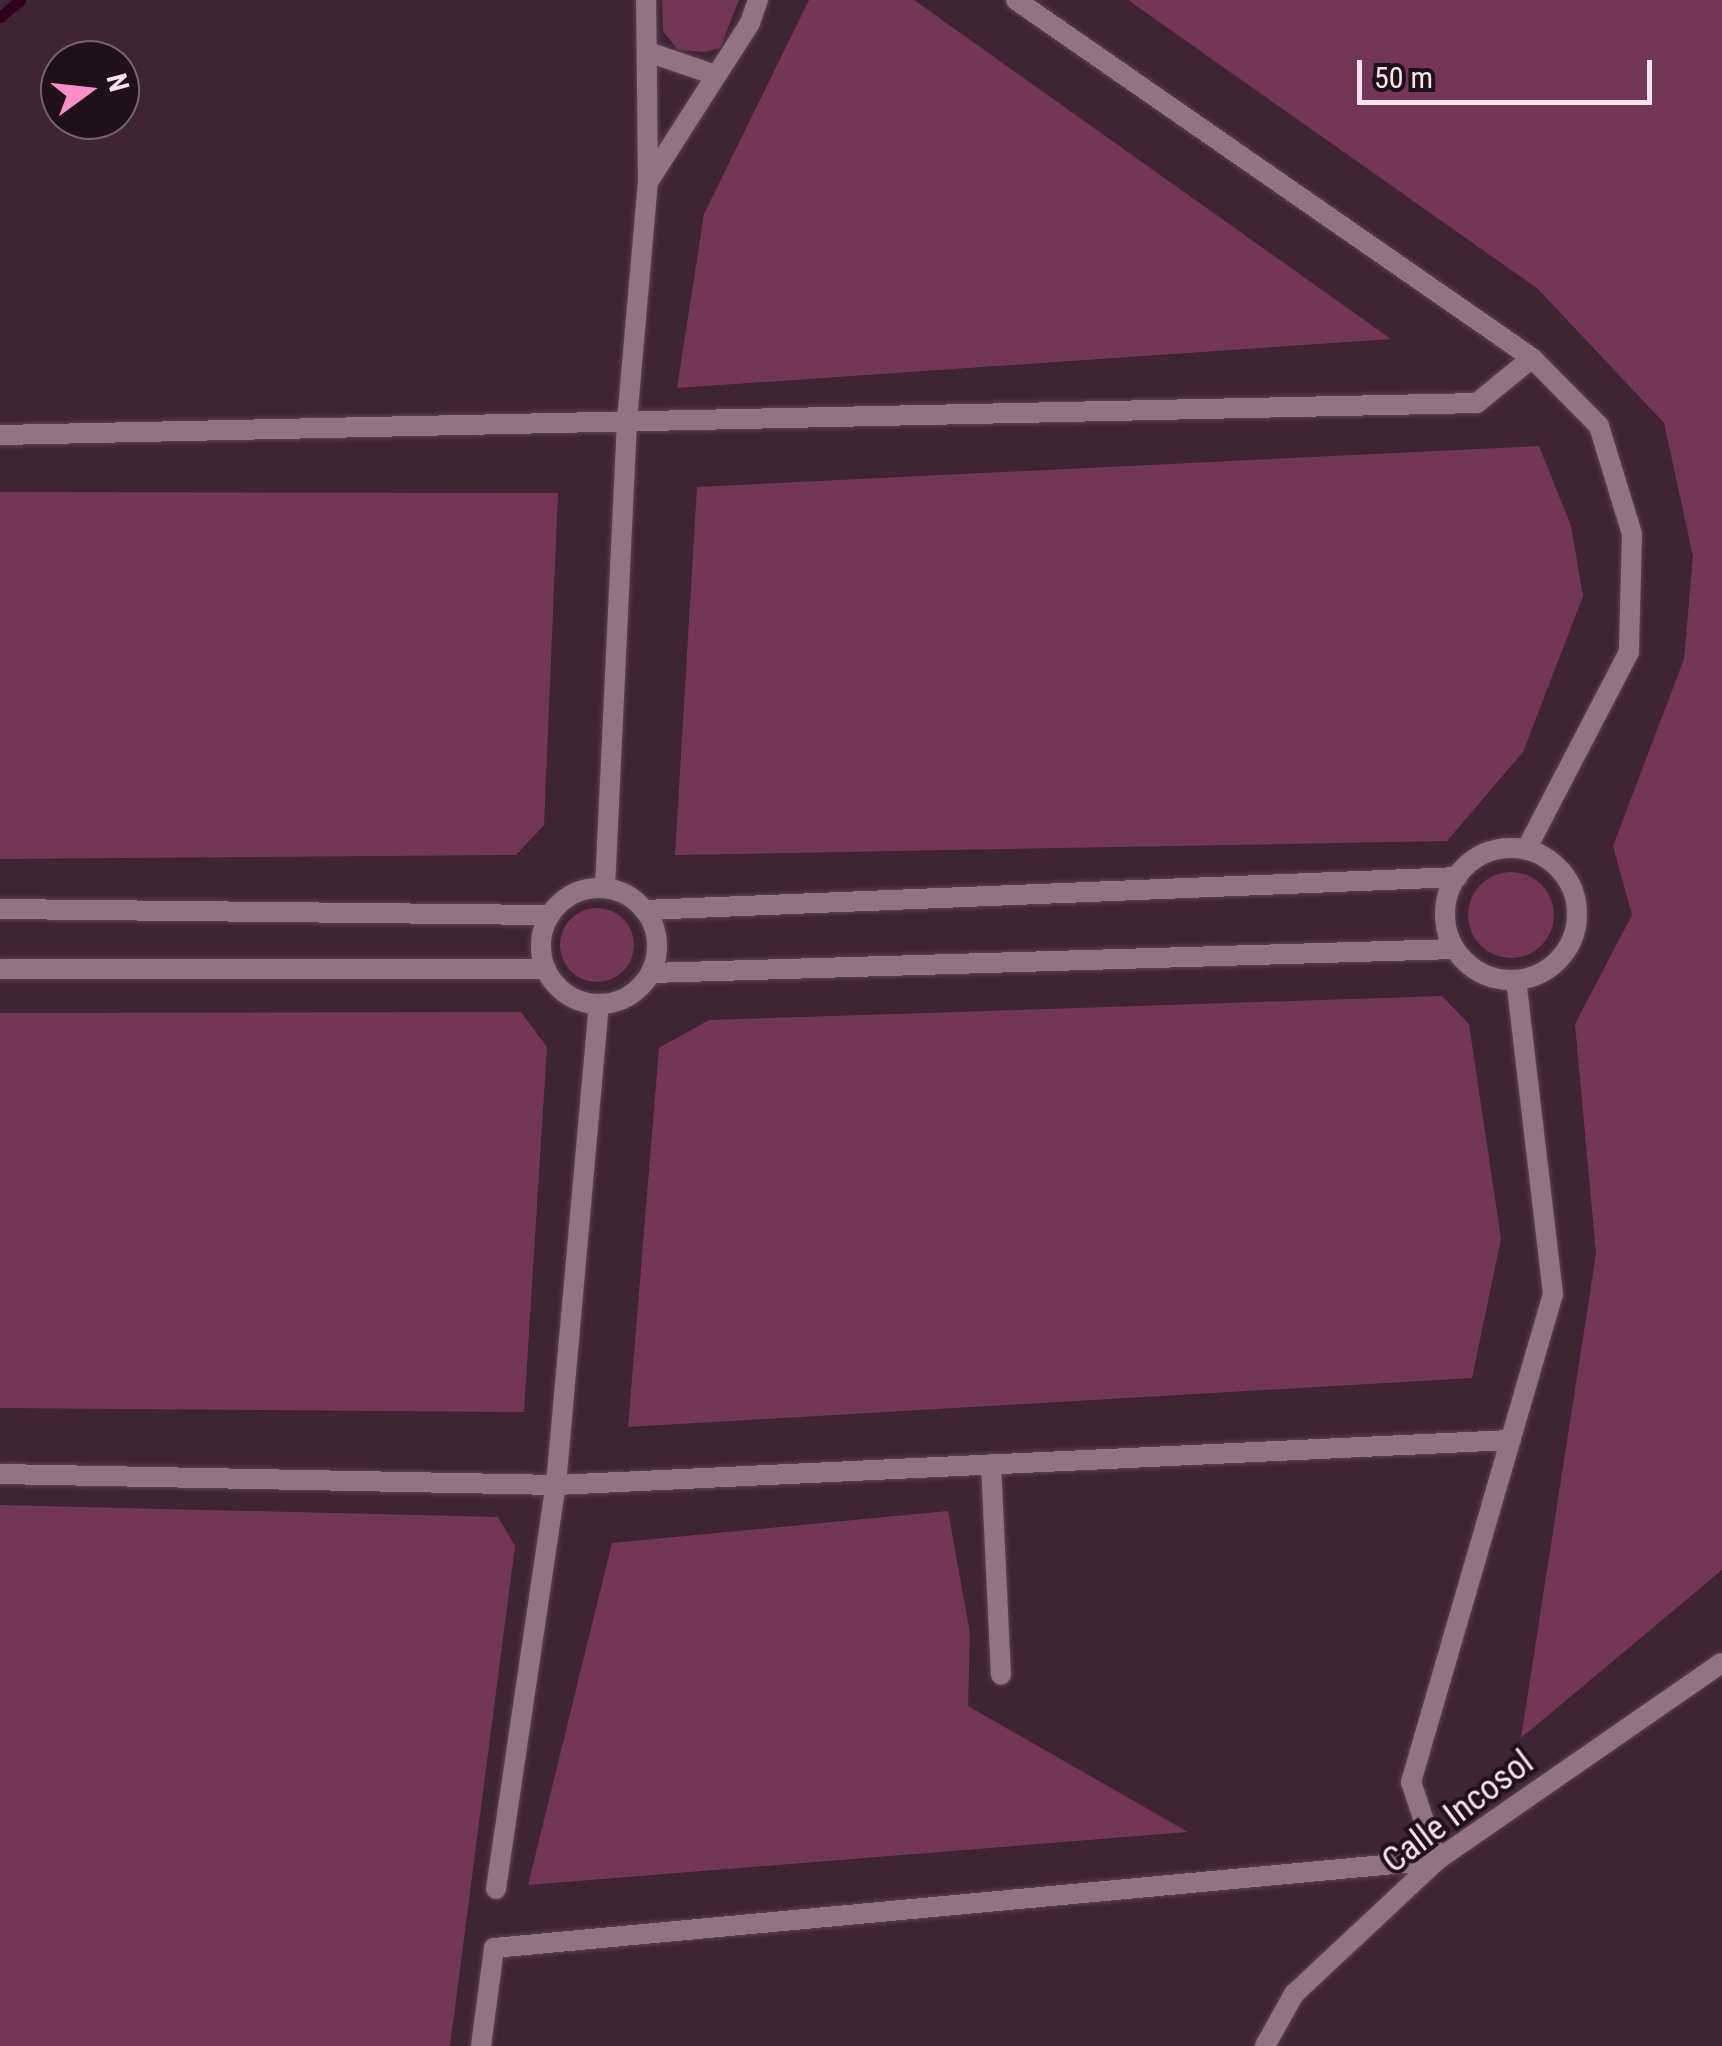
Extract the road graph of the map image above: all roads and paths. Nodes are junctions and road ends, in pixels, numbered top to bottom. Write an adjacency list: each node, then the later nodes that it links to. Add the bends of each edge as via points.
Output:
1 (646, 0): 4 (street)
2 (758, 0): 5 (street)
3 (1016, 0): 7 (street)
4 (648, 52): 5 (street); 6 (street)
5 (716, 75): 6 (street)
6 (648, 182): 8 (street)
7 (1532, 358): 8 (street, via 1477,403); 10 (street, via 1599,426 1632,534 1630,652)
8 (628, 422): 9 (street); 12 (street)
9 (0, 435)
10 (1526, 850): 11 (street, via 1487,853); 20 (street, via 1561,871 1577,919 1568,949 1554,965)
11 (1457, 877): 14 (street); 16 (street, via 1446,913)
12 (605, 888): 14 (street); 15 (street, via 574,893)
13 (0, 909): 15 (street)
14 (644, 910): 19 (street, via 657,940)
15 (550, 914): 17 (street, via 542,950)
16 (1456, 949): 19 (street); 20 (street, via 1482,974)
17 (546, 968): 18 (street); 21 (street, via 567,994)
18 (0, 970)
19 (651, 972): 21 (street, via 629,996)
20 (1516, 980): 22 (street, via 1553,1294)
21 (599, 1004): 25 (street)
22 (1511, 1440): 23 (street); 28 (street, via 1411,1782)
23 (991, 1464): 25 (street); 27 (street)
24 (0, 1474): 25 (street)
25 (556, 1484): 29 (street)
26 (1722, 1663): 28 (street, Calle Incosol)
27 (1001, 1675)
28 (1438, 1860): 30 (street, via 494,1948); 31 (street, Calle Incosol, via 1294,1994)
29 (496, 1888)
30 (481, 2046)
31 (1265, 2046)

